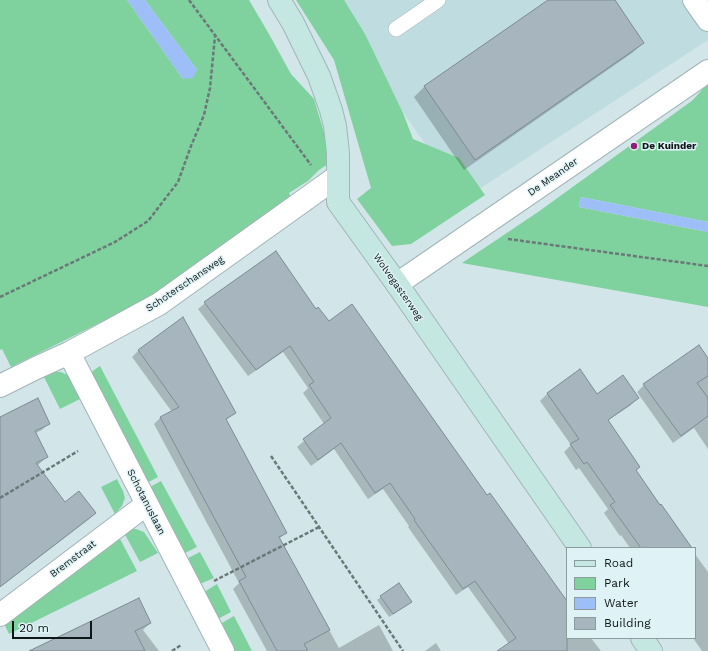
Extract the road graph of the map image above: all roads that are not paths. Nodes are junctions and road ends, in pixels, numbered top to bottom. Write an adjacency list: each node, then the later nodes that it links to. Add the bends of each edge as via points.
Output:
1 (280, 0): 7 (street, Wolvegasterweg, via 326,94 337,139)
2 (438, 0): 5 (lane)
3 (694, 0): 4 (street)
4 (708, 20)
5 (396, 29)
6 (708, 71): 8 (street, De Meander)
7 (332, 180): 8 (street, Wolvegasterweg, via 338,202); 9 (street, Schoterschansweg, via 159,304)
8 (397, 284): 12 (street, Wolvegasterweg)
9 (69, 353): 10 (street, Schoterschansweg); 11 (street, Schotanuslaan)
10 (0, 386)
11 (147, 504): 13 (street, Bremstraat); 15 (street, Schotanuslaan)
12 (579, 547)
13 (0, 615)
14 (643, 639): 16 (street)
15 (223, 651)
16 (651, 651)

